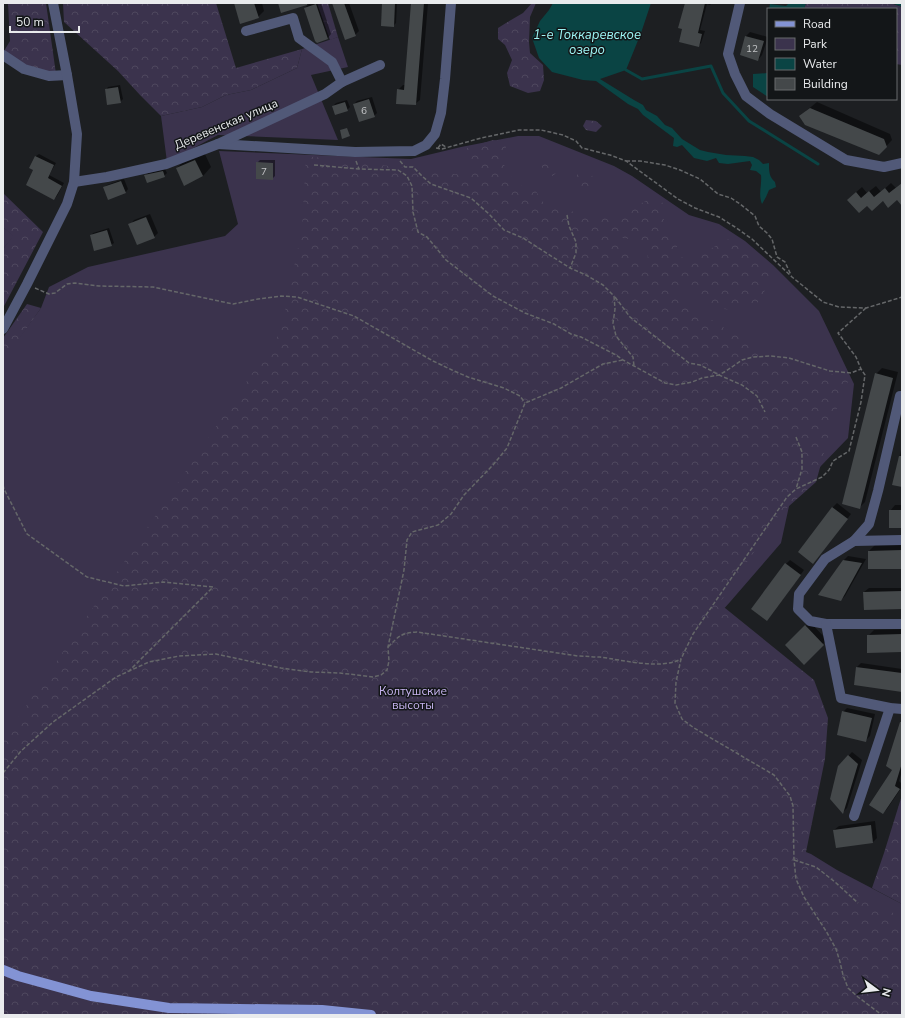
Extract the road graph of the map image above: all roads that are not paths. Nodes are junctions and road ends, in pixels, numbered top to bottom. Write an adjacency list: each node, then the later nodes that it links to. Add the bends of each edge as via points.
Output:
1 (53, 3): 7 (street)
2 (451, 3): 9 (street, via 441,113 435,134 426,145 414,151 355,152)
3 (740, 3): 10 (street, via 728,54 746,96 770,114 846,160 884,167)
4 (246, 31): 8 (street, via 293,18 299,38 332,62)
5 (3, 55): 7 (street, via 24,69 49,76)
6 (380, 65): 8 (street, Деревенская улица)
7 (67, 75): 11 (street, via 77,134)
8 (342, 82): 9 (street, Деревенская улица, via 325,94)
9 (218, 144): 11 (street, Деревенская улица, via 166,164)
10 (902, 163)
11 (74, 182): 12 (street, via 67,204)
12 (3, 329)
13 (902, 396): 15 (street, via 870,524)
14 (902, 540): 15 (street)
15 (854, 542): 16 (street, via 825,559 799,594 798,609 810,621)
16 (826, 624): 17 (street); 18 (street, via 841,698)
17 (902, 624)
18 (890, 708): 19 (street); 20 (street)
19 (902, 709)
20 (854, 816)
21 (3, 970): 22 (main road, via 91,996 169,1008 322,1010)
22 (371, 1015)

